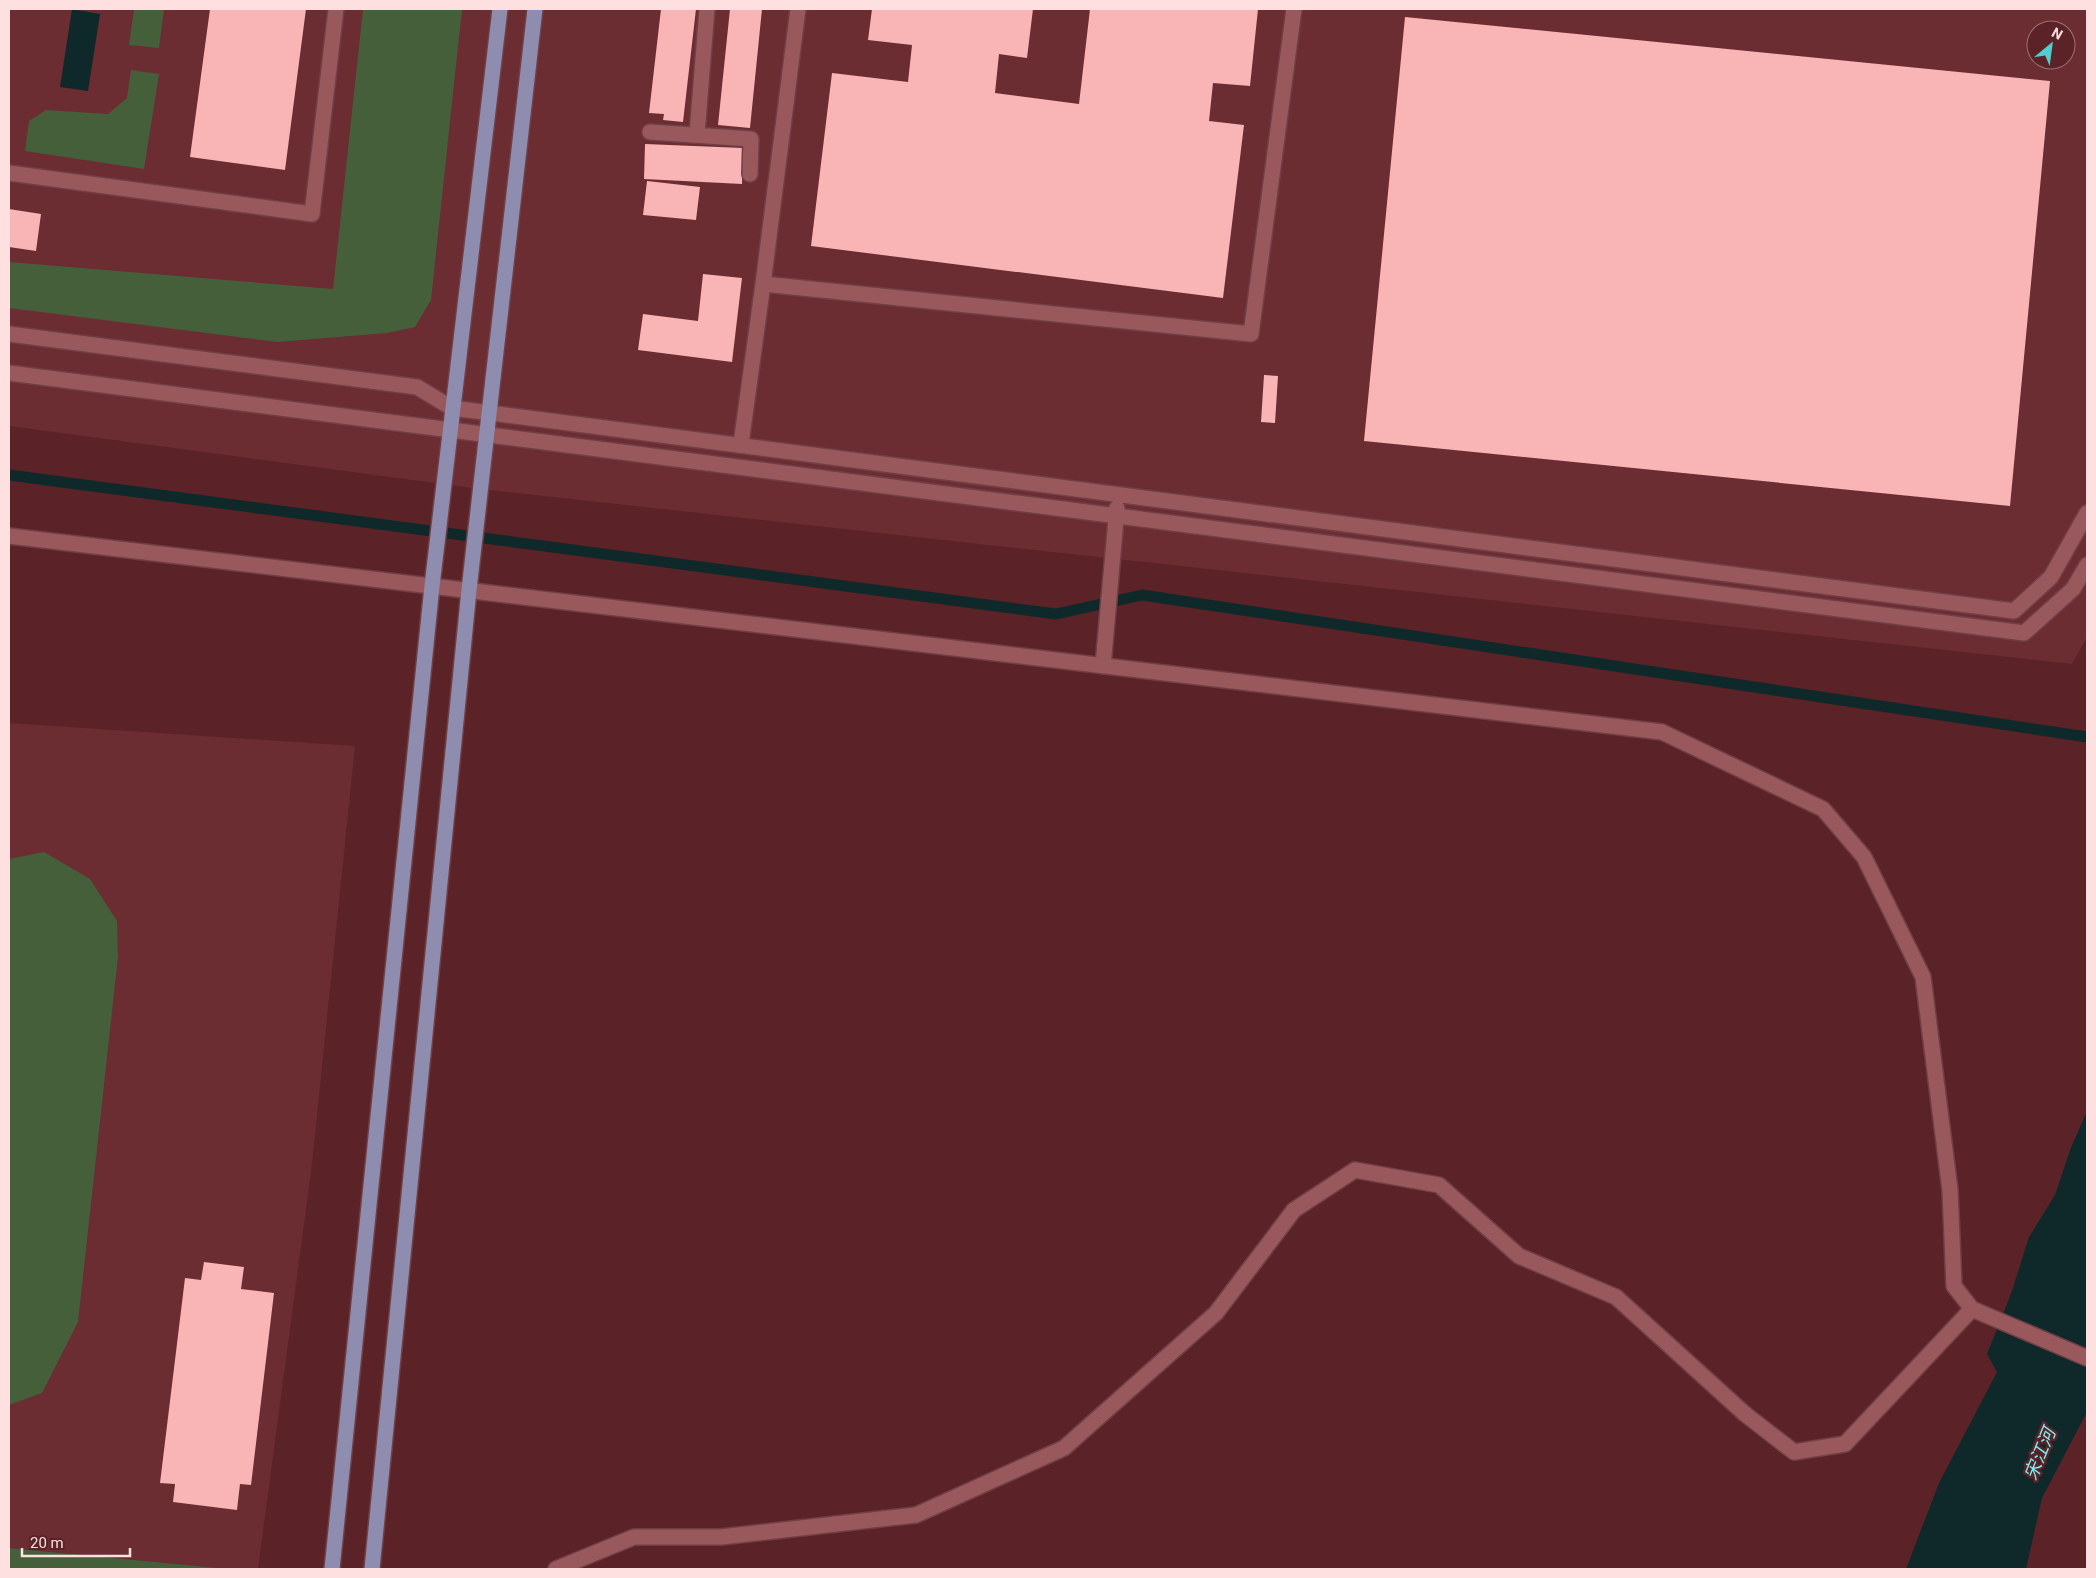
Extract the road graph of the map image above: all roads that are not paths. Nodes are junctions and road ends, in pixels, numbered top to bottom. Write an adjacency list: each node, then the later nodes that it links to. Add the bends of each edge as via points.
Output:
1 (336, 9): 9 (street, via 312,214)
2 (500, 9): 14 (main road)
3 (535, 9): 15 (main road)
4 (707, 9): 8 (street)
5 (798, 9): 11 (street)
6 (1294, 9): 11 (street, via 1251,334)
7 (650, 132): 8 (street)
8 (697, 134): 10 (street, via 751,139)
9 (9, 173)
10 (750, 174)
11 (763, 284): 18 (street)
12 (9, 334): 14 (street, via 417,387)
13 (9, 373): 16 (street)
14 (452, 408): 15 (street); 16 (main road)
15 (488, 411): 17 (main road); 18 (street)
16 (451, 431): 17 (street); 24 (main road)
17 (486, 434): 21 (street); 25 (main road)
18 (741, 444): 19 (street)
19 (1119, 494): 20 (street, via 2014,611 2050,576); 21 (street)
20 (2087, 513)
21 (1116, 516): 23 (street, via 2024,633 2073,589); 26 (street)
22 (9, 536): 24 (street)
23 (2087, 565)
24 (432, 586): 25 (street); 29 (main road)
25 (469, 590): 26 (street); 30 (main road)
26 (1103, 666): 27 (street, via 1662,732 1823,809 1864,857 1923,976 1950,1190 1954,1286)
27 (1972, 1309): 28 (street); 31 (street, via 1845,1444 1794,1452 1745,1414 1616,1296 1519,1256 1439,1185 1354,1170 1294,1210 1216,1313 1064,1448 916,1515 721,1537 634,1537)
28 (2087, 1358)
29 (332, 1569)
30 (372, 1569)
31 (556, 1569)

